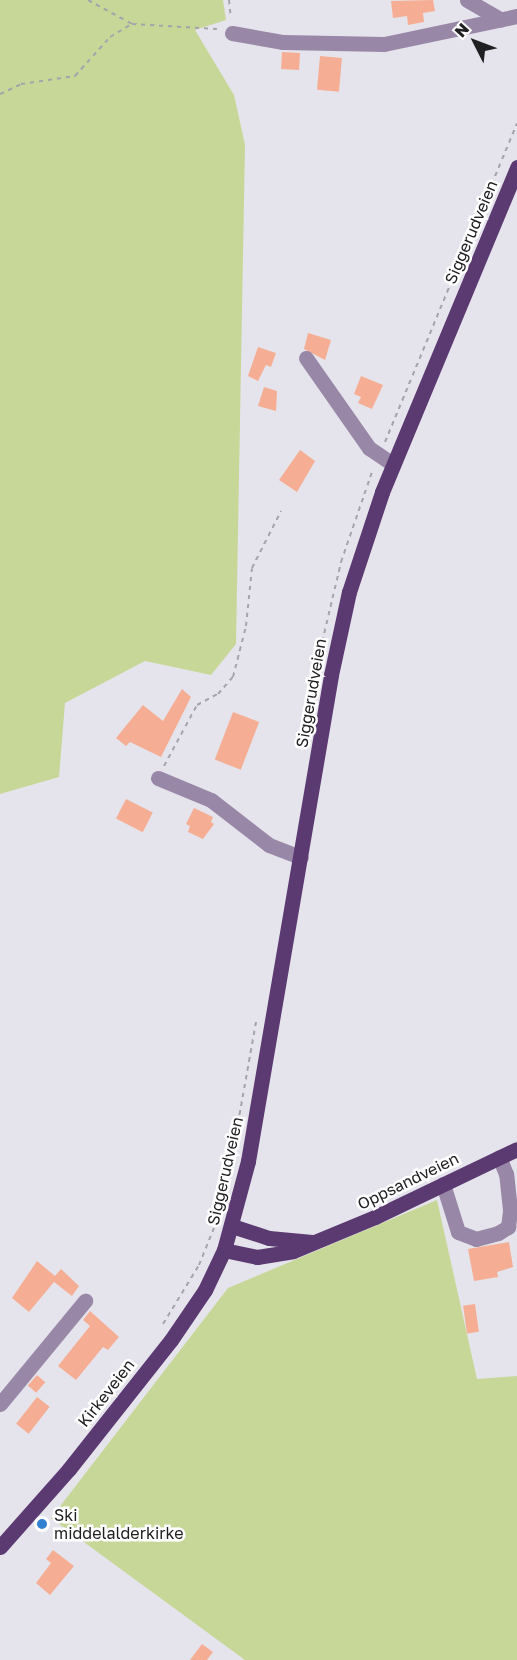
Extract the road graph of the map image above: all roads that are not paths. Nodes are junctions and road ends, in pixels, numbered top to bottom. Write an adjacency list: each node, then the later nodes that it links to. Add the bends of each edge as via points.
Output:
1 (467, 0): 3 (lane)
2 (517, 16): 3 (lane)
3 (501, 20): 4 (lane, via 384,44 283,42)
4 (232, 33)
5 (517, 167): 7 (main road, Siggerudveien)
6 (306, 358): 7 (lane, via 369,448)
7 (393, 464): 9 (main road, Siggerudveien, via 363,543 343,616)
8 (158, 778): 9 (lane, via 211,800 269,845)
9 (301, 857): 13 (main road, Siggerudveien, via 256,1120)
10 (517, 1149): 11 (main road, Oppsandveien)
11 (499, 1157): 12 (main road, Oppsandveien); 12 (lane, via 506,1174 510,1210 508,1227 498,1233 476,1239 458,1232)
12 (443, 1184): 14 (main road, Oppsandveien)
13 (232, 1226): 14 (main road, Oppsandveien, via 269,1238); 15 (main road, Siggerudveien)
14 (312, 1242): 15 (main road, Oppsandveien, via 268,1257)
15 (224, 1250): 18 (main road, Kirkeveien, via 205,1290 171,1340 69,1469)
16 (85, 1301): 17 (lane)
17 (0, 1404)
18 (0, 1546)

